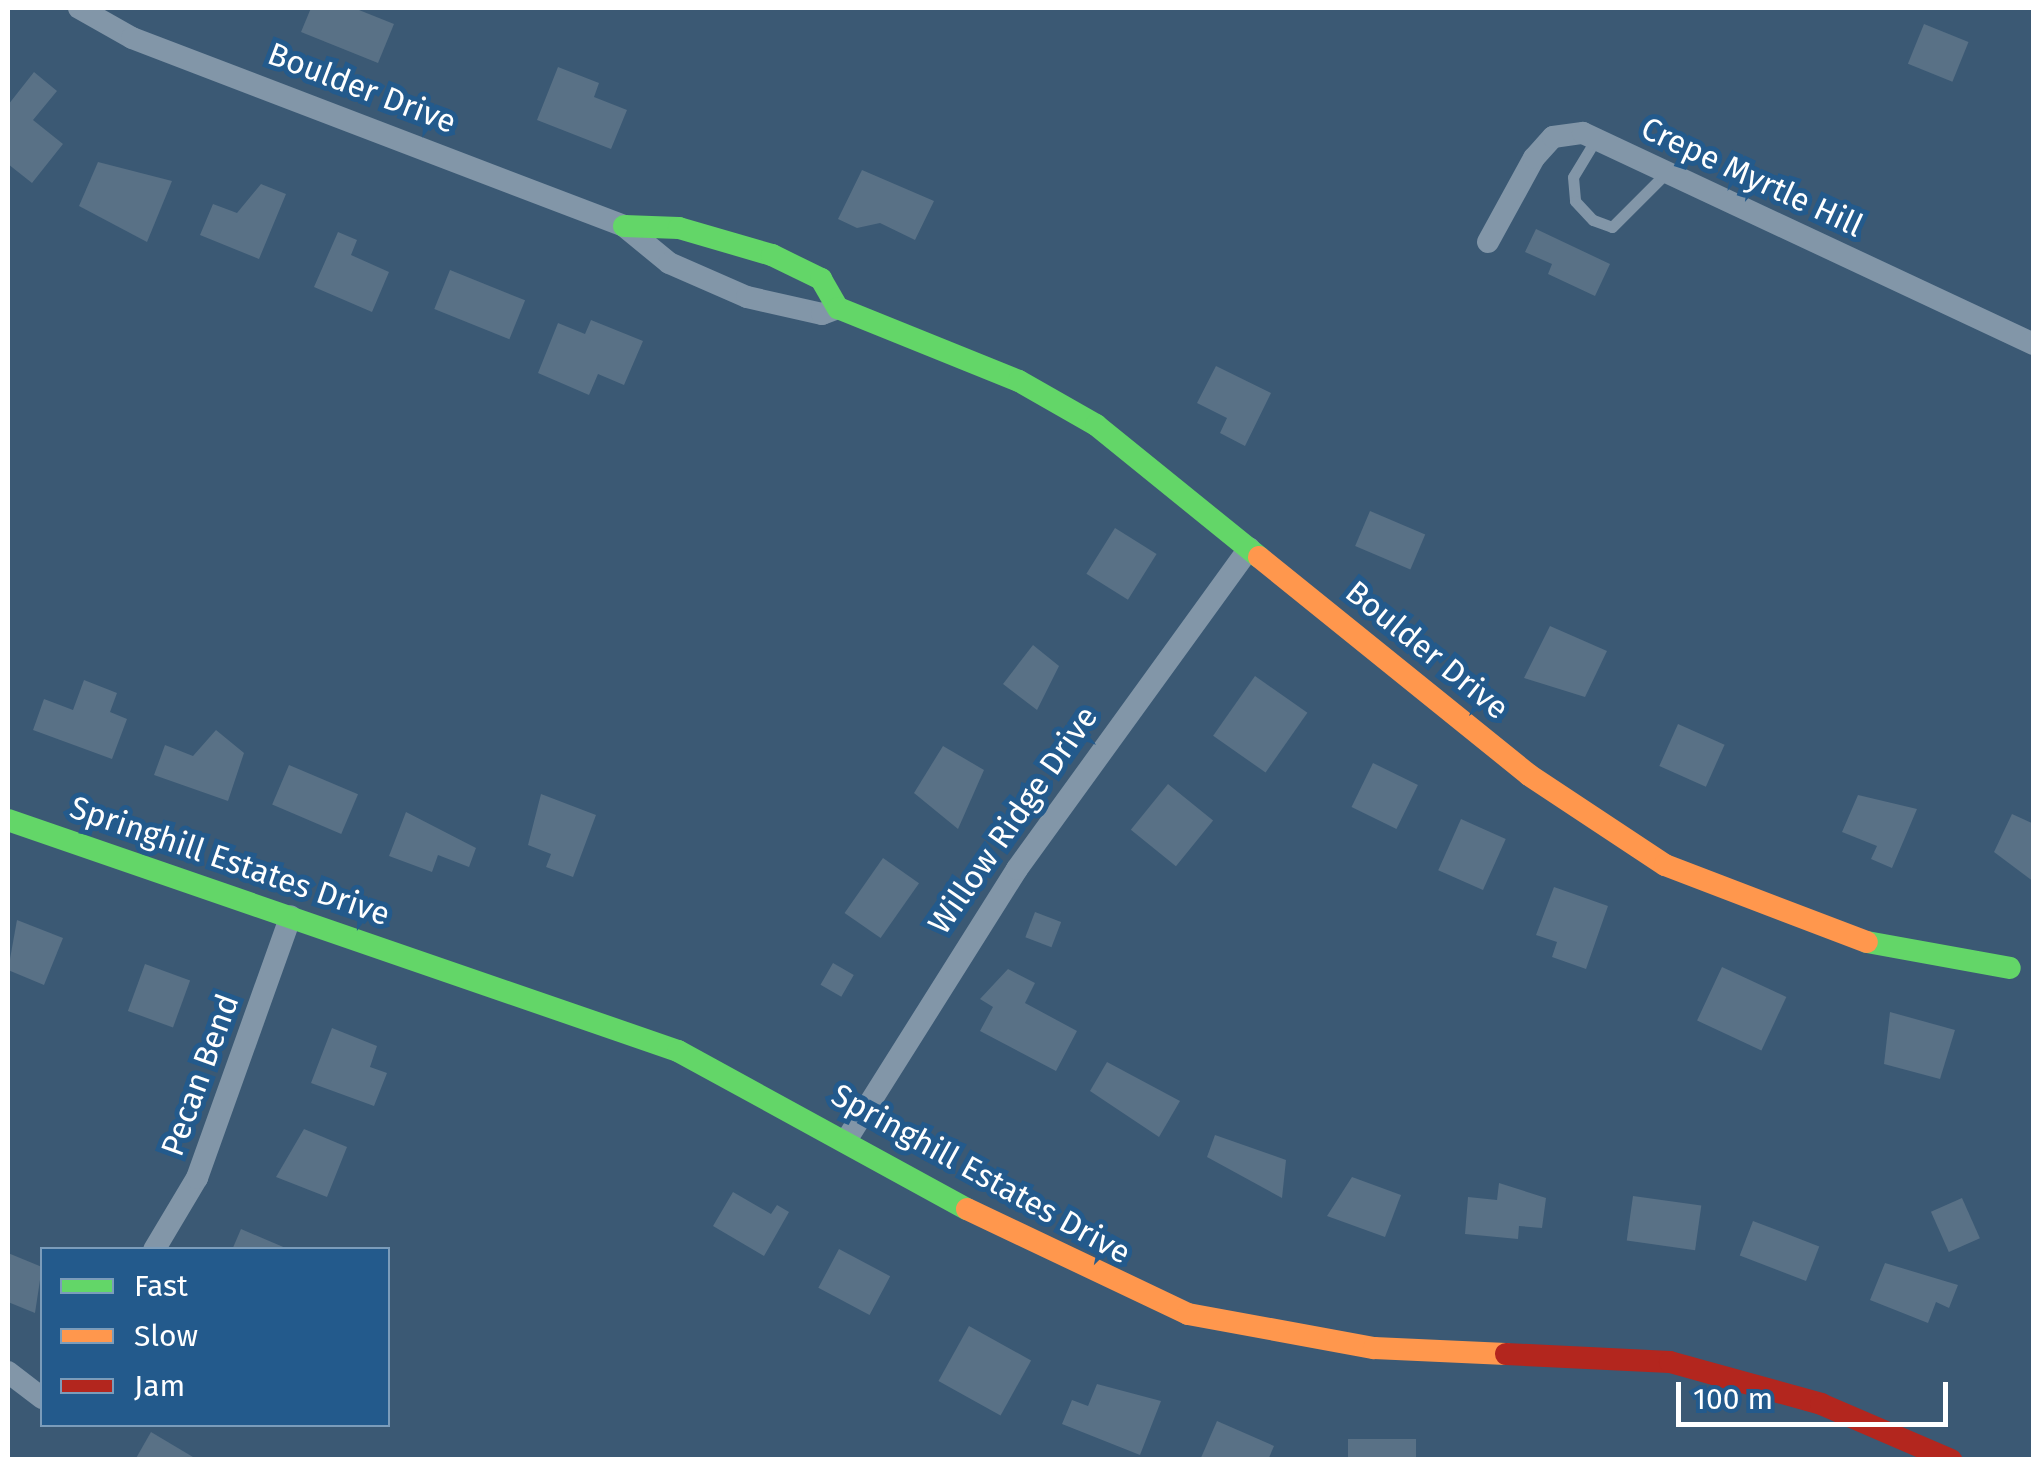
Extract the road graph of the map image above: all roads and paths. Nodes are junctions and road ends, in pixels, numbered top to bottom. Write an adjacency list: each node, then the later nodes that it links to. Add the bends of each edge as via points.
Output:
1 (79, 8): 4 (street, Boulder Drive, via 132,38)
2 (1596, 139): 3 (street, Crepe Myrtle Hill); 3 (lane, via 1572,178 1574,201 1593,220 1612,227); 5 (street, Crepe Myrtle Hill, via 1553,137)
3 (1666, 173): 7 (street, Crepe Myrtle Hill)
4 (624, 226): 6 (street, Boulder Drive, via 669,263 747,297 822,314); 6 (street, Boulder Drive, via 679,228 772,255 821,279)
5 (1488, 242)
6 (838, 308): 8 (street, Boulder Drive, via 1019,381 1096,425)
7 (2034, 344)
8 (1249, 548): 11 (street, Boulder Drive, via 1567,804 1666,865 1868,942); 12 (street, Willow Ridge Drive, via 1007,884)
9 (8, 820): 10 (street, Springhill Estates Drive)
10 (291, 916): 12 (street, Springhill Estates Drive, via 620,1027); 13 (street, Pecan Bend, via 197,1178)
11 (2010, 968)
12 (847, 1139): 16 (street, Springhill Estates Drive, via 1071,1266 1188,1314 1374,1348 1670,1362 1822,1404)
13 (156, 1247)
14 (8, 1372): 15 (street)
15 (40, 1396)
16 (1951, 1460)

